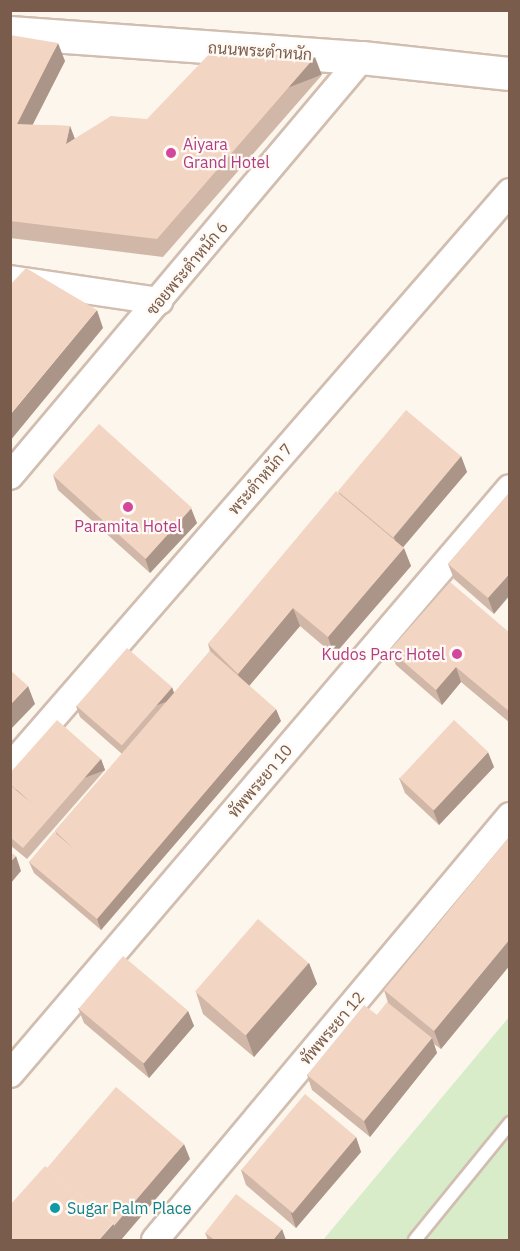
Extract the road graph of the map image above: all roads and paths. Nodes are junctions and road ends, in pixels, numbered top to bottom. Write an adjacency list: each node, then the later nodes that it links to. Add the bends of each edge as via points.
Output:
1 (10, 33): 2 (street, ถนนพระตำหนัก)
2 (362, 58): 3 (street, ถนนพระตำหนัก); 6 (street, ซอยพระตำหนัก 6)
3 (510, 74)
4 (510, 192): 9 (street, พระตำหนัก 7)
5 (10, 279): 6 (street)
6 (159, 302): 7 (street, ซอยพระตำหนัก 6)
7 (10, 476)
8 (510, 488): 11 (street, ทัพพระยา 10)
9 (10, 767)
10 (510, 816): 13 (street, ทัพพระยา 12)
11 (10, 1074)
12 (510, 1123): 14 (lane)
13 (155, 1240)
14 (415, 1240)

